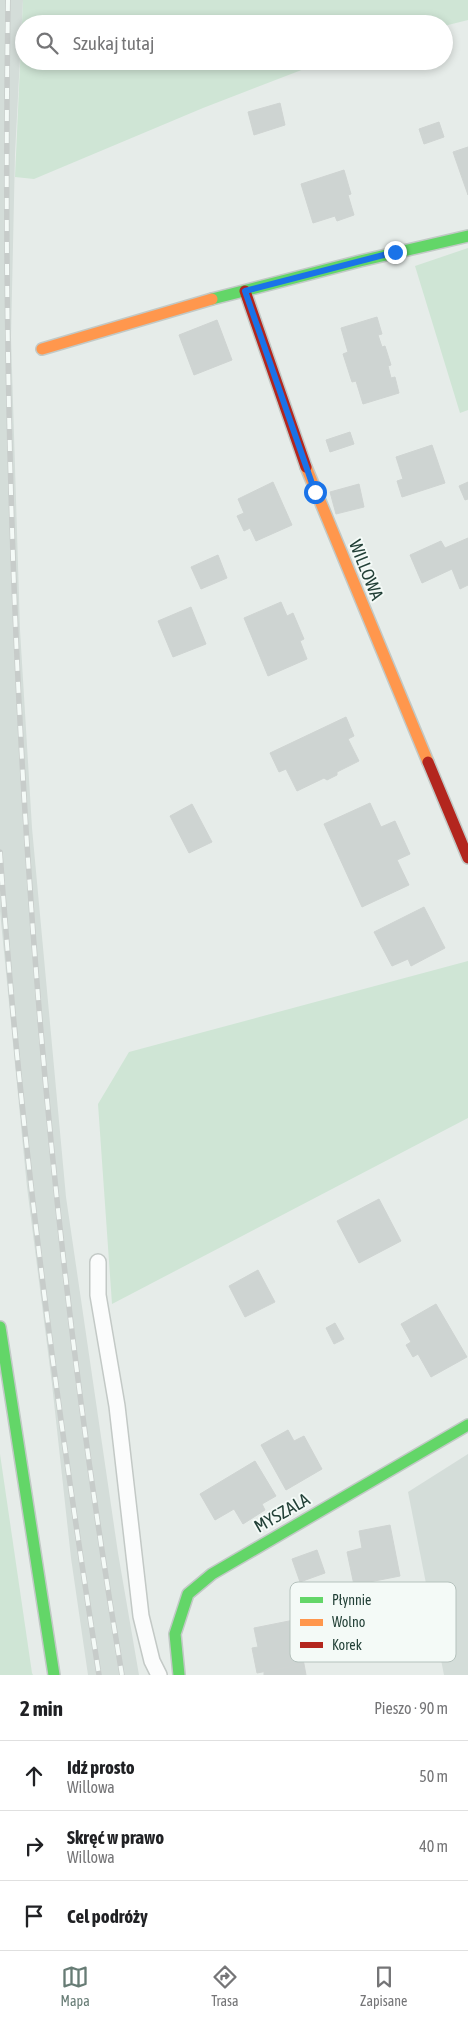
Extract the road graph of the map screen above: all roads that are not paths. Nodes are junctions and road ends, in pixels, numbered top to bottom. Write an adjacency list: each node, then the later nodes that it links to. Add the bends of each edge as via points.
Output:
1 (468, 236): 2 (street)
2 (245, 291): 3 (street, via 144,317); 4 (street, WILLOWA, via 315,492)
3 (42, 349)
4 (468, 858)
5 (98, 1262): 9 (lane, via 98,1295 117,1406 141,1616 152,1661)
6 (0, 1327): 8 (street)
7 (468, 1425): 10 (street, MYSZALA, via 212,1574 188,1594 175,1634)
8 (54, 1675)
9 (159, 1675)
10 (179, 1675)

